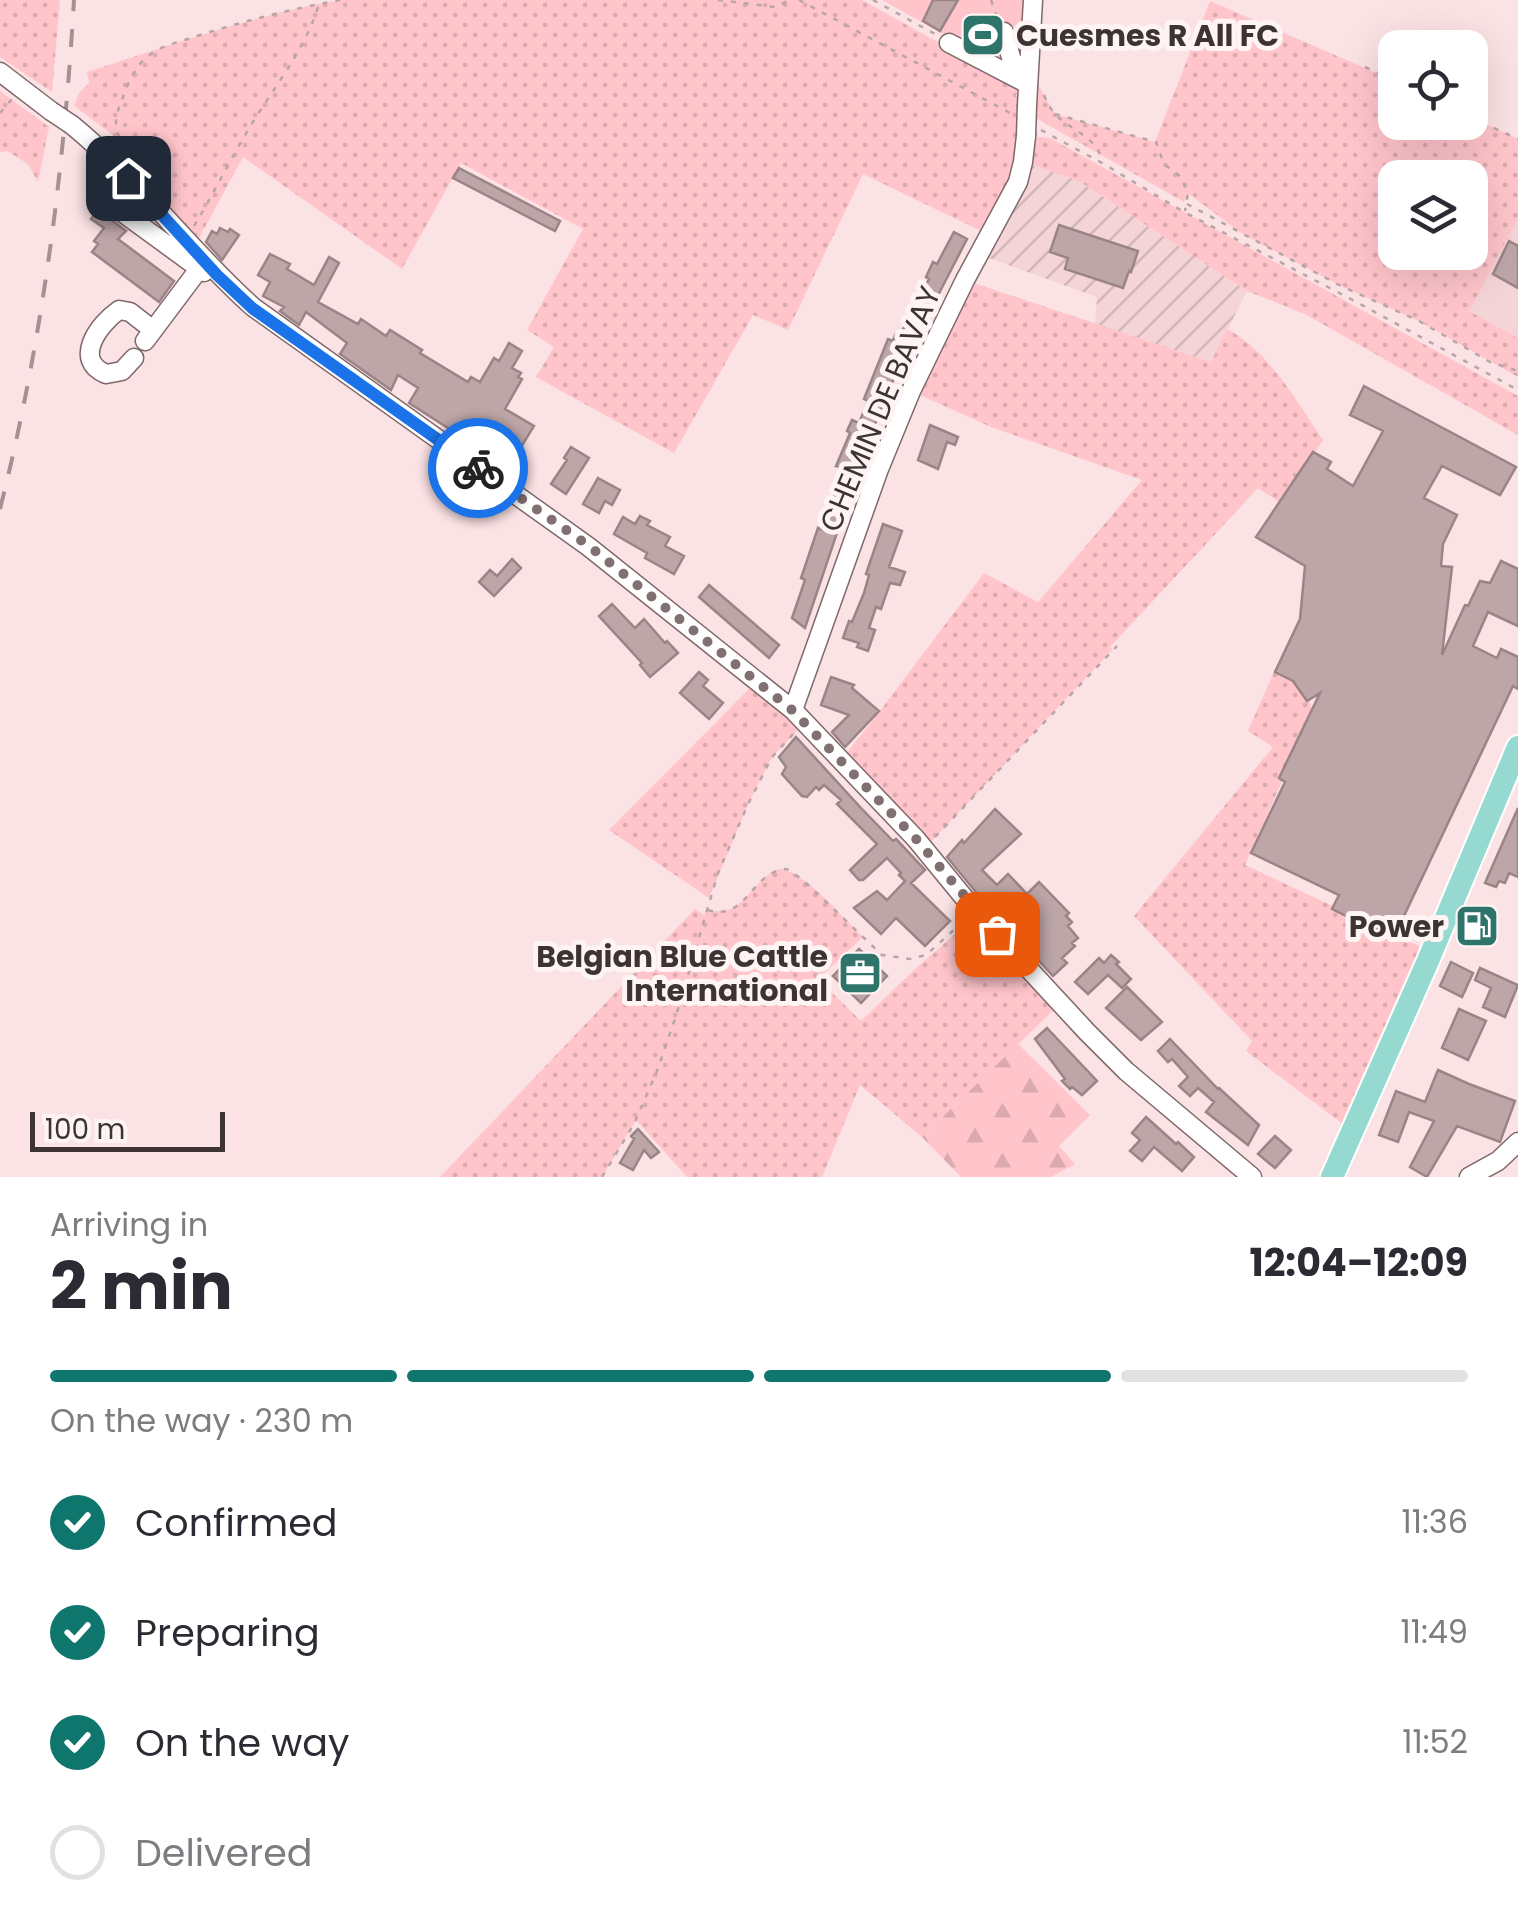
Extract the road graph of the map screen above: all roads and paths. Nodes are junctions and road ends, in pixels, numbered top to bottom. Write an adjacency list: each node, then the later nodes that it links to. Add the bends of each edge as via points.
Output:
1 (340, 0): 8 (path)
2 (718, 0): 3 (path, via 776,7)
3 (790, 0)
4 (800, 0): 15 (path)
5 (873, 0): 10 (path)
6 (991, 0): 9 (path)
7 (1033, 0): 14 (street)
8 (318, 4): 20 (path, via 227,26 145,58 116,124); 24 (path, via 307,37)
9 (1004, 32): 14 (street, via 1012,61)
10 (949, 42): 14 (street)
11 (1365, 67): 12 (path)
12 (1378, 73)
13 (2, 74): 24 (street, bridge, via 116,164)
14 (1028, 79): 15 (street)
15 (1022, 111): 17 (street, CHEMIN DE BAVAY, bridge)
16 (1488, 125): 18 (path)
17 (1031, 131): 19 (path); 31 (street, CHEMIN DE BAVAY, via 1018,182 930,348 885,453)
18 (1518, 139)
19 (1102, 163): 22 (path, via 1094,144 1055,114 1156,142 1164,164 1181,177); 23 (path)
20 (150, 176)
21 (104, 200): 25 (street)
22 (1187, 204): 23 (path); 28 (path)
23 (1184, 212): 29 (path)
24 (183, 238): 26 (street)
25 (199, 269): 26 (street); 27 (street, via 148,336 130,312 119,310 89,352 93,366 106,374 122,371)
26 (252, 308): 31 (street, via 589,546)
27 (134, 358)
28 (1518, 372)
29 (1518, 390)
30 (1117, 646): 33 (path)
31 (798, 716): 33 (street); 34 (path, via 748,804)
32 (1518, 747): 39 (main road)
33 (924, 849): 35 (street)
34 (706, 910): 35 (path, via 727,912 771,872 786,869 882,955 910,959 926,955); 37 (path, via 657,1070)
35 (976, 911): 38 (street, via 1126,1071)
36 (1518, 1142): 40 (street)
37 (602, 1177)
38 (1252, 1177)
39 (1332, 1177)
40 (1469, 1177)

